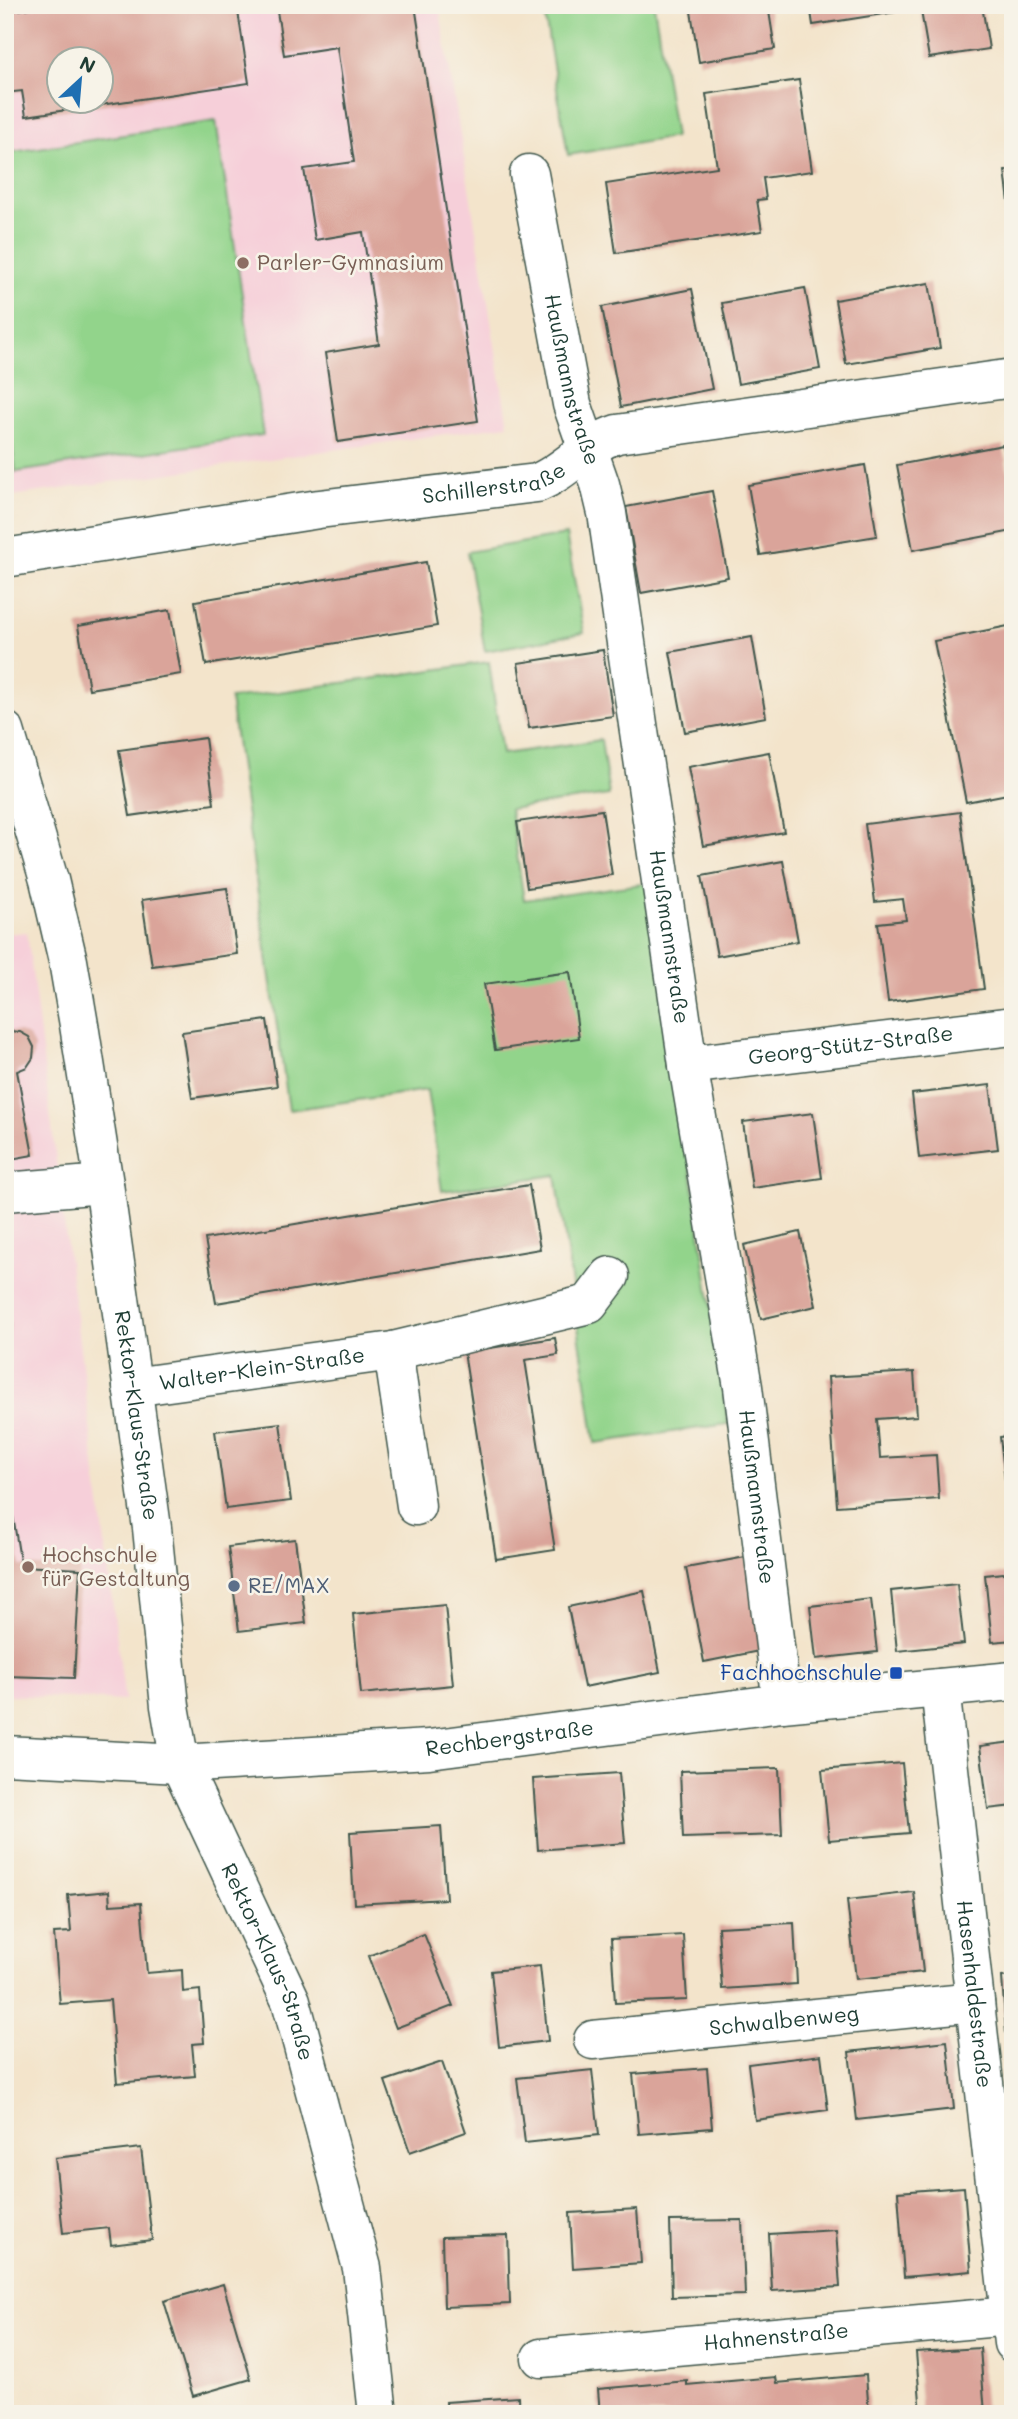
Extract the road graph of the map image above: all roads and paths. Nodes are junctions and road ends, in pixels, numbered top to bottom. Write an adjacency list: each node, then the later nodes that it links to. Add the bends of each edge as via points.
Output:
1 (529, 174): 3 (street, Haußmannstraße, via 572,404)
2 (1013, 378): 3 (street, Schillerstraße, via 617,433)
3 (588, 448): 4 (street, Schillerstraße, via 553,477 537,483 319,509); 7 (street, Haußmannstraße, via 607,513)
4 (5, 558)
5 (5, 731): 8 (street, Rektor-Klaus-Straße, via 68,961)
6 (1013, 1026): 7 (street, Georg-Stütz-Straße)
7 (688, 1065): 16 (street, Haußmannstraße, via 743,1387)
8 (104, 1184): 9 (street); 12 (street, Rektor-Klaus-Straße)
9 (5, 1192)
10 (610, 1276): 11 (street, Walter-Klein-Straße, via 589,1304)
11 (393, 1351): 12 (street, Walter-Klein-Straße); 13 (street, Walter-Klein-Straße)
12 (132, 1387): 18 (street, Rektor-Klaus-Straße)
13 (416, 1506)
14 (1013, 1681): 15 (street, Rechbergstraße)
15 (940, 1688): 16 (street, Rechbergstraße); 19 (street, Hasenhaldestraße)
16 (782, 1703): 18 (street, Rechbergstraße, via 429,1748)
17 (5, 1755): 18 (street, Rechbergstraße)
18 (180, 1764): 23 (street, Rektor-Klaus-Straße, via 291,2001 362,2268)
19 (975, 2001): 20 (street, Schwalbenweg); 21 (street, Hasenhaldestraße)
20 (593, 2040)
21 (1011, 2329): 22 (street, Hahnenstraße)
22 (541, 2358)
23 (378, 2414)

